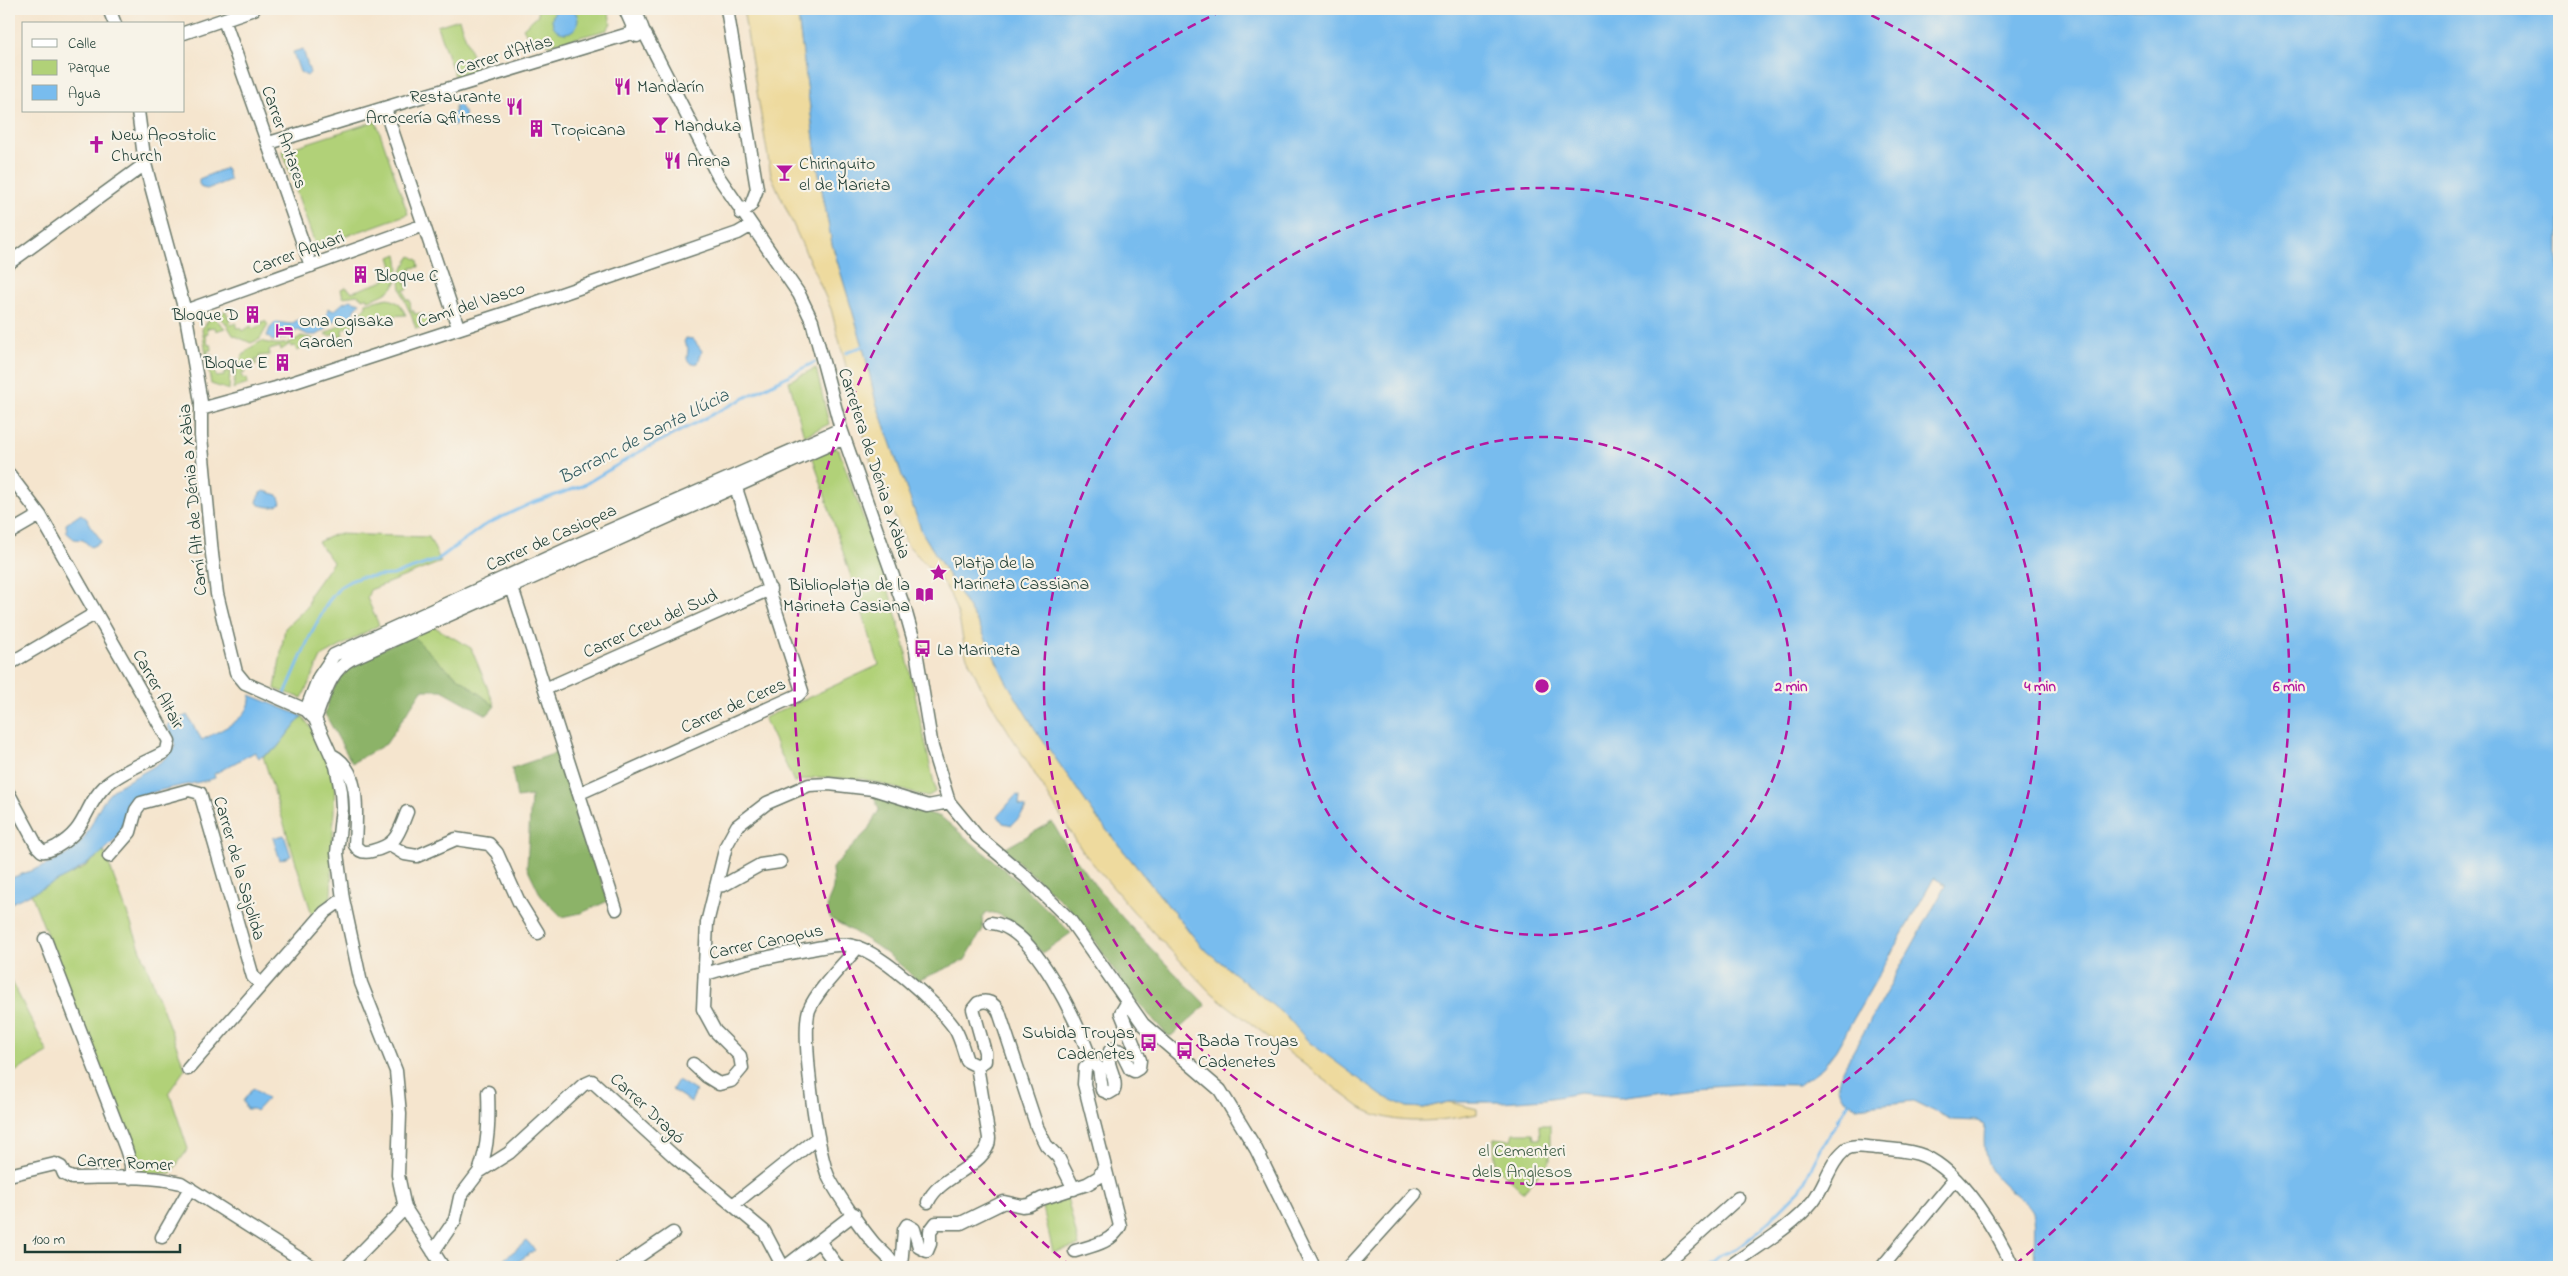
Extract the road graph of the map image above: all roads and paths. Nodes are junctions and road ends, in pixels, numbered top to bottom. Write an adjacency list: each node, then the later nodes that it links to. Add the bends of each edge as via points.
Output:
1 (109, 9): 7 (street)
2 (254, 9): 6 (street)
3 (625, 9): 8 (street, Carretera de Dénia a Xàbia)
4 (635, 9): 10 (street, Carretera de Dénia a Xàbia)
5 (727, 9): 15 (street, via 757,189 751,205)
6 (224, 20): 9 (street); 13 (street, Carrer Antares)
7 (113, 22)
8 (635, 32): 10 (street, Carretera de Dénia a Xàbia); 11 (street, Carrer d'Atlas)
9 (185, 33)
10 (668, 81): 15 (street, Carretera de Dénia a Xàbia, via 710,163)
11 (385, 109): 13 (street, Carrer d'Atlas); 16 (street)
12 (138, 112): 14 (street, Camí Alt de Dénia a Xàbia)
13 (269, 143): 19 (street, Carrer Antares)
14 (145, 164): 18 (street); 20 (street, Camí Alt de Dénia a Xàbia)
15 (741, 213): 17 (street, Carretera de Dénia a Xàbia)
16 (424, 224): 19 (street, Carrer Aquari); 21 (street)
17 (750, 226): 21 (street, Camí del Vasco, via 608,278); 23 (street, Carretera de Dénia a Xàbia, via 809,313)
18 (9, 263)
19 (311, 266): 20 (street, Carrer Aquari)
20 (185, 311): 22 (street, Camí Alt de Dénia a Xàbia)
21 (458, 327): 22 (street, Camí del Vasco, via 276,388)
22 (201, 409): 33 (street, Camí Alt de Dénia a Xàbia, via 217,594 238,677)
23 (843, 433): 25 (street, Carrer de Casiopea); 37 (street, Carretera de Dénia a Xàbia, via 906,613 915,645 932,747)
24 (9, 474): 26 (street, Carrer Altair)
25 (733, 481): 28 (street, Carrer de Casiopea); 29 (street, Carrer de Ceres)
26 (40, 515): 27 (street); 30 (street, Carrer Altair)
27 (9, 533)
28 (509, 580): 32 (street); 33 (street, Carrer de Casiopea, via 342,664)
29 (770, 589): 32 (street, Carrer Creu del Sud); 35 (street, Carrer de Ceres, via 802,686 801,693)
30 (96, 613): 31 (street); 36 (street, Carrer Altair, via 168,736 167,750 106,786 91,805 79,830 48,851 37,846)
31 (9, 664)
32 (545, 689): 35 (street)
33 (307, 712): 34 (street)
34 (332, 754): 39 (street, via 342,760 354,788 355,845 358,850 366,853); 43 (street, via 342,791 337,853)
35 (580, 793): 44 (street)
36 (9, 794)
37 (949, 802): 42 (street, Carrer Canopus, via 928,806 872,788 845,785 818,784 793,790 766,803 734,830 723,854); 51 (street, Carretera de Dénia a Xàbia, via 977,836 1064,914)
38 (407, 812): 39 (street)
39 (390, 845): 46 (street, via 405,854 417,856 456,839 489,844 497,853)
40 (109, 856): 50 (street, Carrer de la Sajolida, via 130,832 141,803 189,790 200,793 253,977)
41 (780, 862): 42 (street, via 760,864 724,885)
42 (716, 886): 49 (street, Carrer Canopus, via 706,924)
43 (343, 899): 50 (street, via 325,912); 69 (street, via 360,984 396,1072 400,1114 398,1175)
44 (616, 909)
45 (992, 923): 52 (street, via 1014,932 1041,963 1069,1007)
46 (538, 933)
47 (45, 939): 61 (street, via 126,1149)
48 (858, 947): 49 (street, Carrer Canopus, via 840,944 747,962); 54 (street, Carrer Canopus, via 882,961 934,1004 957,1032 967,1061); 57 (street, via 809,1011 808,1040)
49 (706, 974): 53 (street, via 703,1009 715,1031 740,1056 742,1068 731,1081 719,1084)
50 (261, 984): 55 (street)
51 (1127, 1003): 52 (street, via 1121,1013 1140,1060 1139,1068 1130,1069 1125,1056 1117,1049 1110,1051 1108,1059 1115,1088 1108,1093 1102,1090 1099,1068); 76 (street, Carretera de Dénia a Xàbia, via 1159,1040 1220,1090 1256,1149)
52 (1092, 1062): 58 (street, via 1085,1068 1084,1084)
53 (693, 1064)
54 (977, 1066): 64 (street, Carrer Canopus, via 986,1058 973,1010 984,1001 993,1004 999,1012 1037,1127 1046,1145 1058,1157); 67 (street, Carrer Canopus, via 988,1147 983,1156 937,1187)
55 (188, 1069)
56 (488, 1092): 59 (street, via 490,1126)
57 (817, 1138): 68 (street); 70 (street, via 829,1178)
58 (1104, 1167): 64 (street, via 1099,1177); 74 (street, via 1120,1226 1102,1243)
59 (479, 1172): 68 (street, Carrer Dragó, via 509,1153 582,1085 592,1081 676,1158); 75 (street, Carrer Dragó, via 460,1197 455,1220)
60 (9, 1175): 61 (street, Carrer Romer, via 55,1164 72,1178)
61 (131, 1178): 63 (street, Carrer Romer, via 169,1180)
62 (1954, 1180): 87 (street, via 1923,1156 1896,1149 1854,1146 1846,1149 1809,1205); 88 (street); 89 (street, via 1977,1204)
63 (190, 1188): 72 (street); 77 (street, Carrer Romer)
64 (1074, 1189): 84 (street, via 1029,1205 998,1204 961,1223 936,1223 930,1231 927,1251 919,1247 914,1229 907,1225)
65 (1415, 1194): 85 (street)
66 (1738, 1198): 86 (street)
67 (928, 1202)
68 (734, 1204): 81 (street, Carrer Dragó, via 764,1231)
69 (405, 1208): 75 (street); 78 (street)
70 (854, 1214): 73 (street); 83 (street)
71 (673, 1233): 80 (street)
72 (162, 1237)
73 (819, 1241): 81 (street); 82 (street)
74 (1075, 1251)
75 (433, 1252): 79 (street)
76 (1308, 1265)
77 (314, 1267)
78 (347, 1267)
79 (443, 1267)
80 (623, 1267)
81 (784, 1267)
82 (838, 1267)
83 (894, 1267)
84 (902, 1267)
85 (1349, 1267)
86 (1662, 1267)
87 (1729, 1267)
88 (1882, 1267)
89 (2013, 1267)

